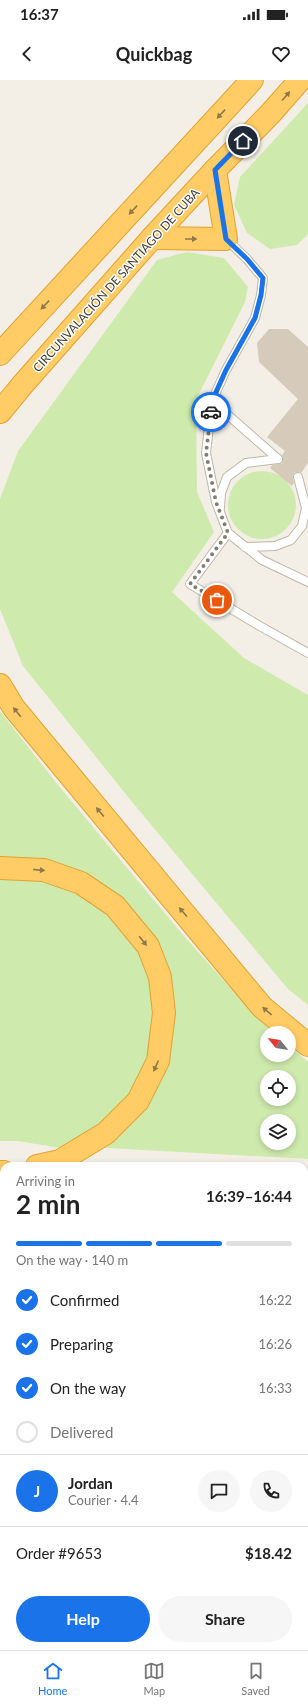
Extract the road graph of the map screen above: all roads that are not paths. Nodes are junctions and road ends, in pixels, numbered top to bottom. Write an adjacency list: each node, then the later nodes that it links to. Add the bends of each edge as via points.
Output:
1 (300, 80): 3 (highway, CIRCUNVALACIÓN DE SANTIAGO DE CUBA, one-way to 1)
2 (250, 83): 6 (highway, one-way to 6)
3 (215, 170): 4 (highway, CIRCUNVALACIÓN DE SANTIAGO DE CUBA); 5 (highway)
4 (152, 238): 5 (highway, one-way to 5); 7 (highway, CIRCUNVALACIÓN DE SANTIAGO DE CUBA)
5 (226, 239): 8 (lane, via 263,278 255,318)
6 (0, 354)
7 (24, 383): 9 (highway, CIRCUNVALACIÓN DE SANTIAGO DE CUBA); 10 (highway)
8 (212, 401): 12 (lane, via 206,453); 12 (lane, via 278,459 246,463 227,477 221,493)
9 (0, 412)
10 (0, 428)
11 (308, 486): 14 (lane, via 298,477 306,508 302,526 291,540 275,546)
12 (220, 513): 13 (lane)
13 (228, 533): 14 (lane); 16 (lane, via 190,584)
14 (245, 547): 15 (lane, via 262,560)
15 (308, 582)
16 (308, 653)
17 (0, 685): 19 (highway, one-way to 17, via 262,1007 14,708)
18 (0, 868): 20 (highway, one-way to 20, via 44,870 81,883 115,906 148,946 160,977 164,1013 158,1062 138,1101 106,1133)
19 (308, 1045)
20 (55, 1162)

